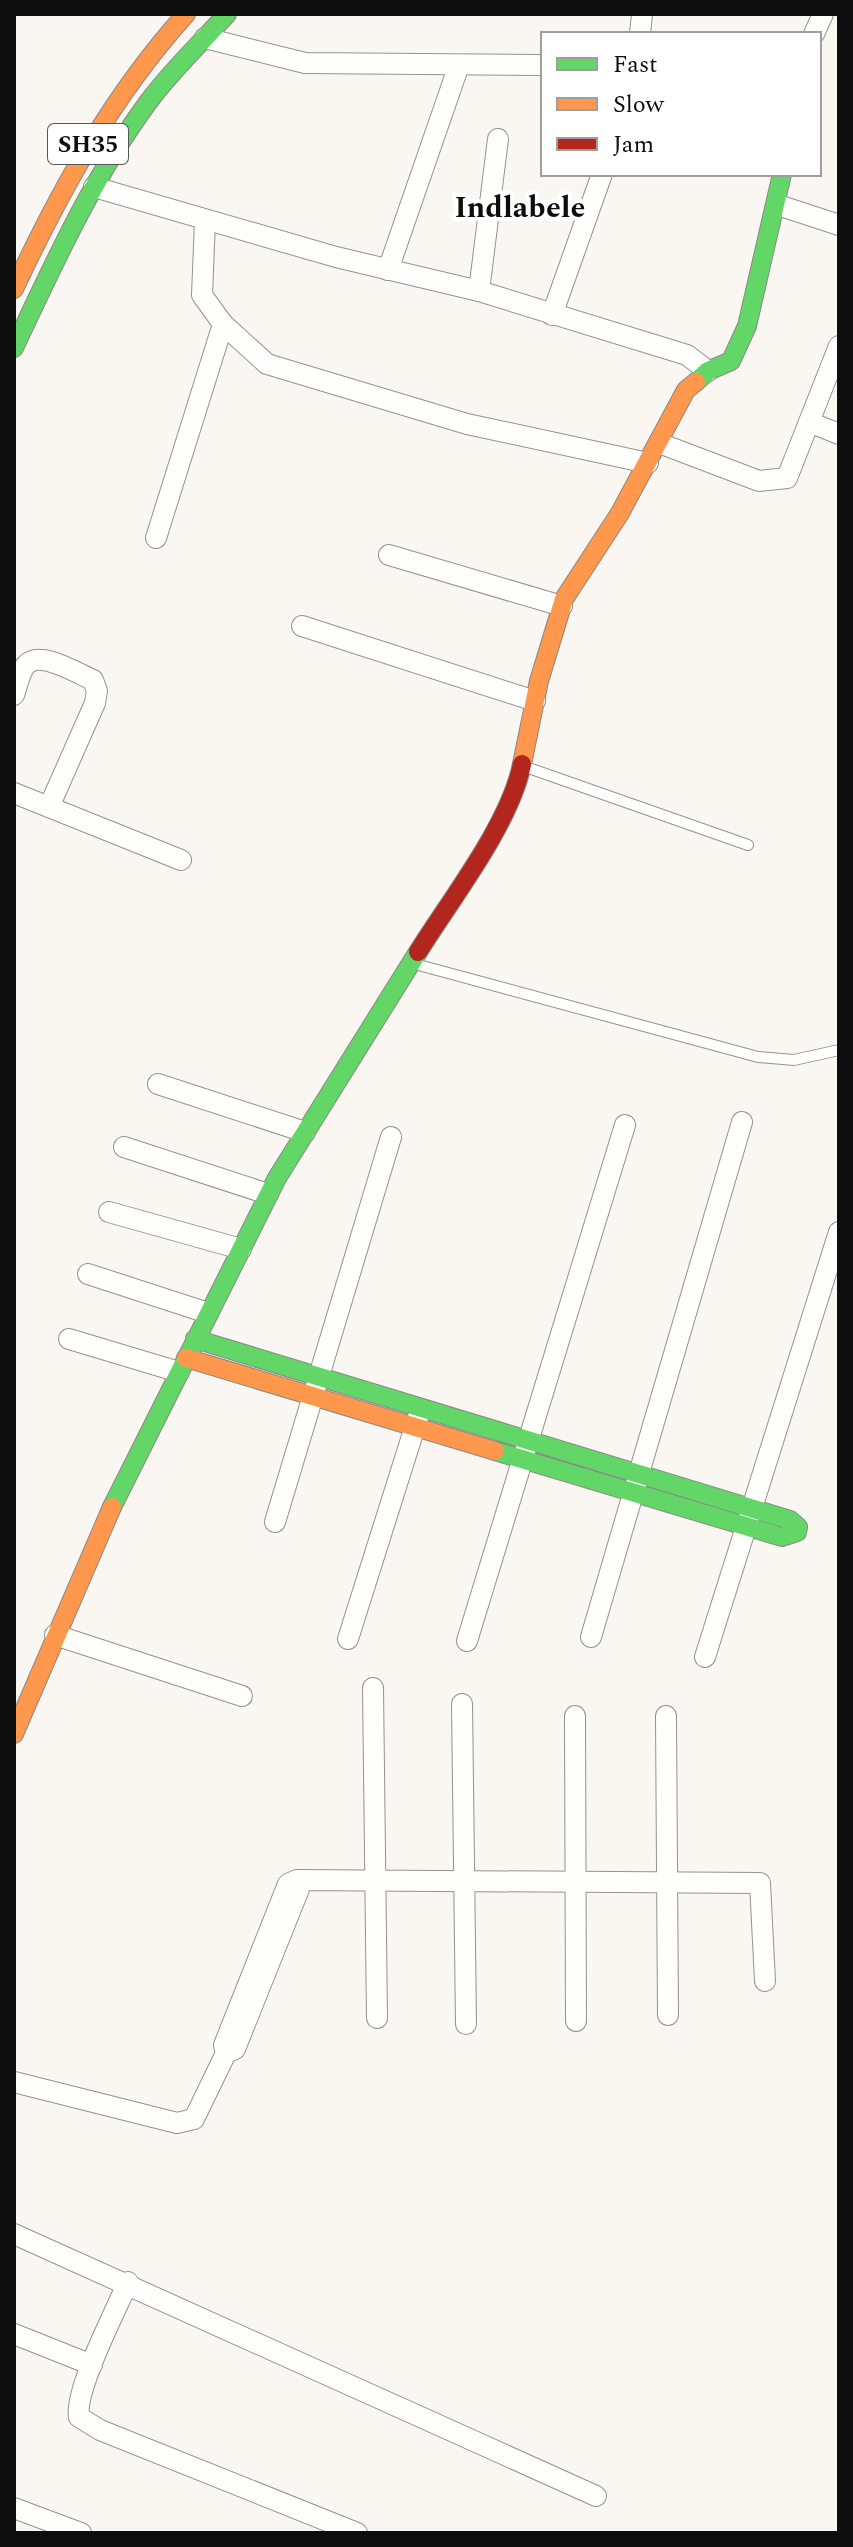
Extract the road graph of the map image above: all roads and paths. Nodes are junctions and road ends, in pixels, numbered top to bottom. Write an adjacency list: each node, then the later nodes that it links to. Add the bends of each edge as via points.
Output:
1 (186, 14): 13 (street, SH35, via 104,116)
2 (227, 14): 3 (street)
3 (205, 38): 4 (street, via 305,63); 9 (street, via 150,100)
4 (459, 65): 5 (street); 15 (street)
5 (541, 65)
6 (498, 139): 17 (street)
7 (601, 176): 18 (street)
8 (782, 176): 10 (street)
9 (94, 187): 11 (street); 21 (street)
10 (778, 205): 12 (street); 22 (street, via 747,326 731,361)
11 (205, 221): 15 (street); 19 (street, via 202,295)
12 (839, 225)
13 (36, 242): 14 (street); 16 (street, SH35)
14 (14, 244)
15 (388, 270): 17 (street)
16 (14, 289)
17 (479, 291): 18 (street)
18 (552, 315): 22 (street, via 687,355)
19 (223, 324): 26 (street, via 267,364 335,387 467,424); 27 (street)
20 (839, 346): 23 (street)
21 (14, 348)
22 (708, 371): 25 (street, via 686,390)
23 (809, 422): 24 (street); 25 (street, via 787,478 776,482 759,481)
24 (839, 434)
25 (659, 443): 26 (street)
26 (648, 463): 29 (street)
27 (156, 538)
28 (389, 555): 29 (street)
29 (562, 606): 32 (street)
30 (302, 626): 32 (street)
31 (14, 695): 35 (street, via 26,665 35,660 93,680 97,691)
32 (535, 701): 33 (street)
33 (522, 765): 36 (lane); 38 (street, via 496,827)
34 (14, 793): 35 (street)
35 (49, 807): 37 (street)
36 (748, 845)
37 (181, 860)
38 (411, 963): 39 (lane, via 758,1057 794,1060); 43 (street)
39 (839, 1050)
40 (158, 1084): 43 (street)
41 (742, 1122): 58 (street)
42 (625, 1125): 57 (street)
43 (305, 1132): 46 (street)
44 (391, 1137): 55 (street)
45 (124, 1147): 46 (street)
46 (268, 1194): 49 (street)
47 (109, 1212): 49 (street)
48 (839, 1232): 59 (street)
49 (241, 1249): 51 (street)
50 (88, 1274): 51 (street)
51 (208, 1313): 53 (street)
52 (69, 1339): 54 (street)
53 (195, 1339): 54 (street); 55 (street)
54 (182, 1365): 55 (street); 61 (street, via 91,1549)
55 (318, 1386): 56 (street); 60 (street)
56 (419, 1416): 57 (street); 63 (street)
57 (523, 1448): 58 (street); 64 (street)
58 (635, 1483): 59 (street); 62 (street)
59 (750, 1518): 65 (street)
60 (275, 1522)
61 (55, 1635): 67 (street); 71 (street)
62 (591, 1637)
63 (348, 1639)
64 (467, 1641)
65 (705, 1657)
66 (373, 1688): 72 (street)
67 (242, 1696)
68 (462, 1704): 73 (street)
69 (575, 1716): 74 (street)
70 (666, 1716): 75 (street)
71 (14, 1734)
72 (374, 1882): 73 (street); 78 (street); 81 (street, via 288,1884 224,2045 226,2053 194,2119 177,2123)
73 (465, 1882): 74 (street); 80 (street)
74 (575, 1884): 75 (street); 79 (street)
75 (669, 1884): 76 (street, via 760,1883); 77 (street)
76 (765, 1981)
77 (668, 2015)
78 (377, 2018)
79 (576, 2021)
80 (466, 2024)
81 (14, 2082)
82 (14, 2234): 83 (street)
83 (128, 2282): 85 (street); 86 (street)
84 (14, 2334): 85 (street)
85 (92, 2365): 89 (street, via 78,2406 85,2423)
86 (596, 2496)
87 (14, 2508): 88 (street)
88 (81, 2533)
89 (357, 2533)

